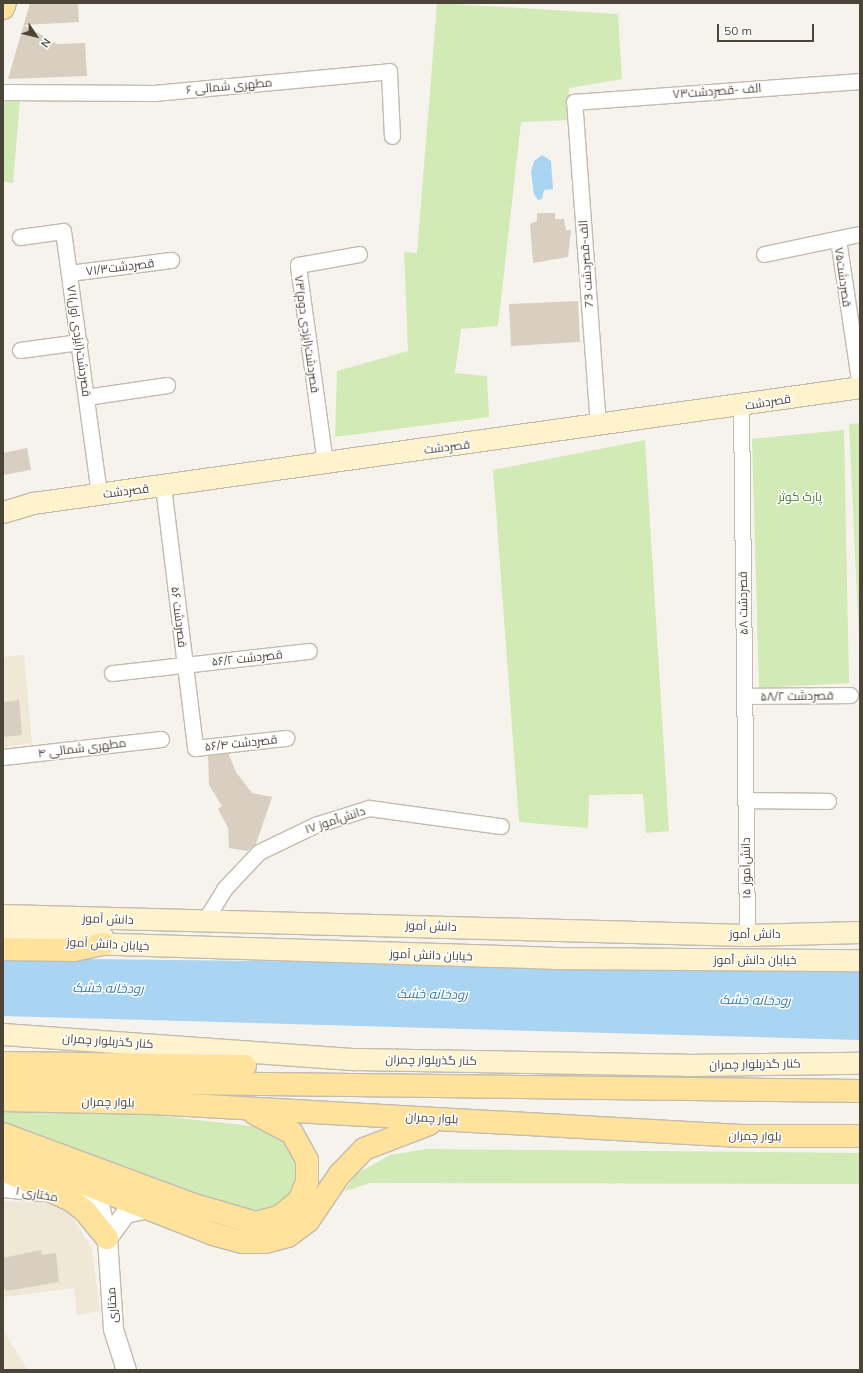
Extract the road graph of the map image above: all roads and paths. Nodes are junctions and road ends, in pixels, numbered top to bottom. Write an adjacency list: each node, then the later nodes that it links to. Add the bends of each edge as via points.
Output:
1 (4, 3): 2 (main road)
2 (3, 8)
3 (860, 81): 5 (street, الف -قصردشت۷۳)
4 (3, 92): 6 (street, ۶ مطهری شمالی, via 154,93 389,71)
5 (574, 102): 20 (street, 73 الف-قصردشت)
6 (392, 136)
7 (860, 234): 9 (street)
8 (20, 237): 13 (street, ۷۱قصردشت(ایزدی اول), via 63,231)
9 (838, 239): 11 (street); 17 (street, قصردشت۷۵)
10 (359, 254): 21 (street, ۷۳قصردشت(ایزدی دوم), via 298,266)
11 (764, 254)
12 (171, 260): 13 (street, قصردشت۷۱/۳)
13 (69, 273): 14 (street, ۷۱قصردشت(ایزدی اول))
14 (79, 342): 15 (street); 18 (street, ۷۱قصردشت(ایزدی اول))
15 (20, 350)
16 (167, 385): 18 (street)
17 (860, 387): 19 (main road, قصردشت)
18 (86, 397): 23 (street, ۷۱قصردشت(ایزدی اول))
19 (741, 406): 20 (main road, قصردشت); 31 (street, قصردشت ۵۸)
20 (598, 426): 21 (main road, قصردشت)
21 (325, 463): 22 (main road, قصردشت)
22 (163, 486): 23 (main road, قصردشت); 28 (street, ۵۶ قصردشت)
23 (99, 494): 25 (main road, قصردشت)
24 (3, 498): 25 (main road)
25 (33, 503): 26 (main road)
26 (3, 512)
27 (309, 651): 28 (street, ۵۶/۲ قصردشت)
28 (185, 665): 29 (street, ۵۶/۲ قصردشت); 34 (street, ۵۶ قصردشت)
29 (112, 673)
30 (850, 695): 31 (street, ۵۸/۲ قصردشت)
31 (744, 696): 36 (street, قصردشت ۵۸)
32 (286, 738): 34 (street, ۵۶/۴ قصردشت)
33 (161, 739): 35 (street, ۴ مطهری شمالی)
34 (195, 748)
35 (3, 757)
36 (745, 800): 37 (street); 43 (street, دانش‌آموز ۱۵)
37 (828, 801)
38 (501, 826): 40 (street, دانش‌آموز ۱۷, via 369,808 315,825 259,852 224,889)
39 (3, 915): 40 (main road, دانش آموز)
40 (205, 920): 43 (main road, دانش آموز)
41 (860, 932): 43 (main road, دانش آموز)
42 (3, 933): 47 (main road, خیابان دانش آموز, via 280,942)
43 (747, 935)
44 (3, 939): 45 (main road, خیابان دانش آموز)
45 (103, 944): 46 (main road, via 74,950); 48 (main road, خیابان دانش آموز, via 553,958)
46 (3, 949)
47 (860, 952)
48 (860, 960)
49 (3, 1034): 50 (main road, کنار گذربلوار چمران, via 355,1059 686,1065)
50 (860, 1063)
51 (3, 1064): 53 (main road, via 156,1063 411,1073)
52 (3, 1081): 53 (main road, بلوار چمران)
53 (452, 1084): 54 (main road, بلوار چمران)
54 (860, 1091)
55 (3, 1100): 56 (main road, بلوار چمران)
56 (242, 1108): 57 (main road, بلوار چمران); 58 (main road, via 277,1122 292,1133 307,1160 307,1182 299,1201 268,1222 246,1223)
57 (453, 1119): 59 (main road, بلوار چمران, via 741,1136); 64 (main road, via 402,1132 364,1149 340,1174 308,1221 288,1236 243,1242)
58 (3, 1134)
59 (860, 1136)
60 (3, 1152): 63 (main road)
61 (3, 1170): 63 (main road)
62 (3, 1189): 63 (street, ۱ مختاری)
63 (76, 1191): 64 (main road); 65 (main road, via 85,1211)
64 (144, 1208): 65 (street, via 125,1213)
65 (106, 1238): 66 (street, مختاری, via 114,1329)
66 (126, 1370)

